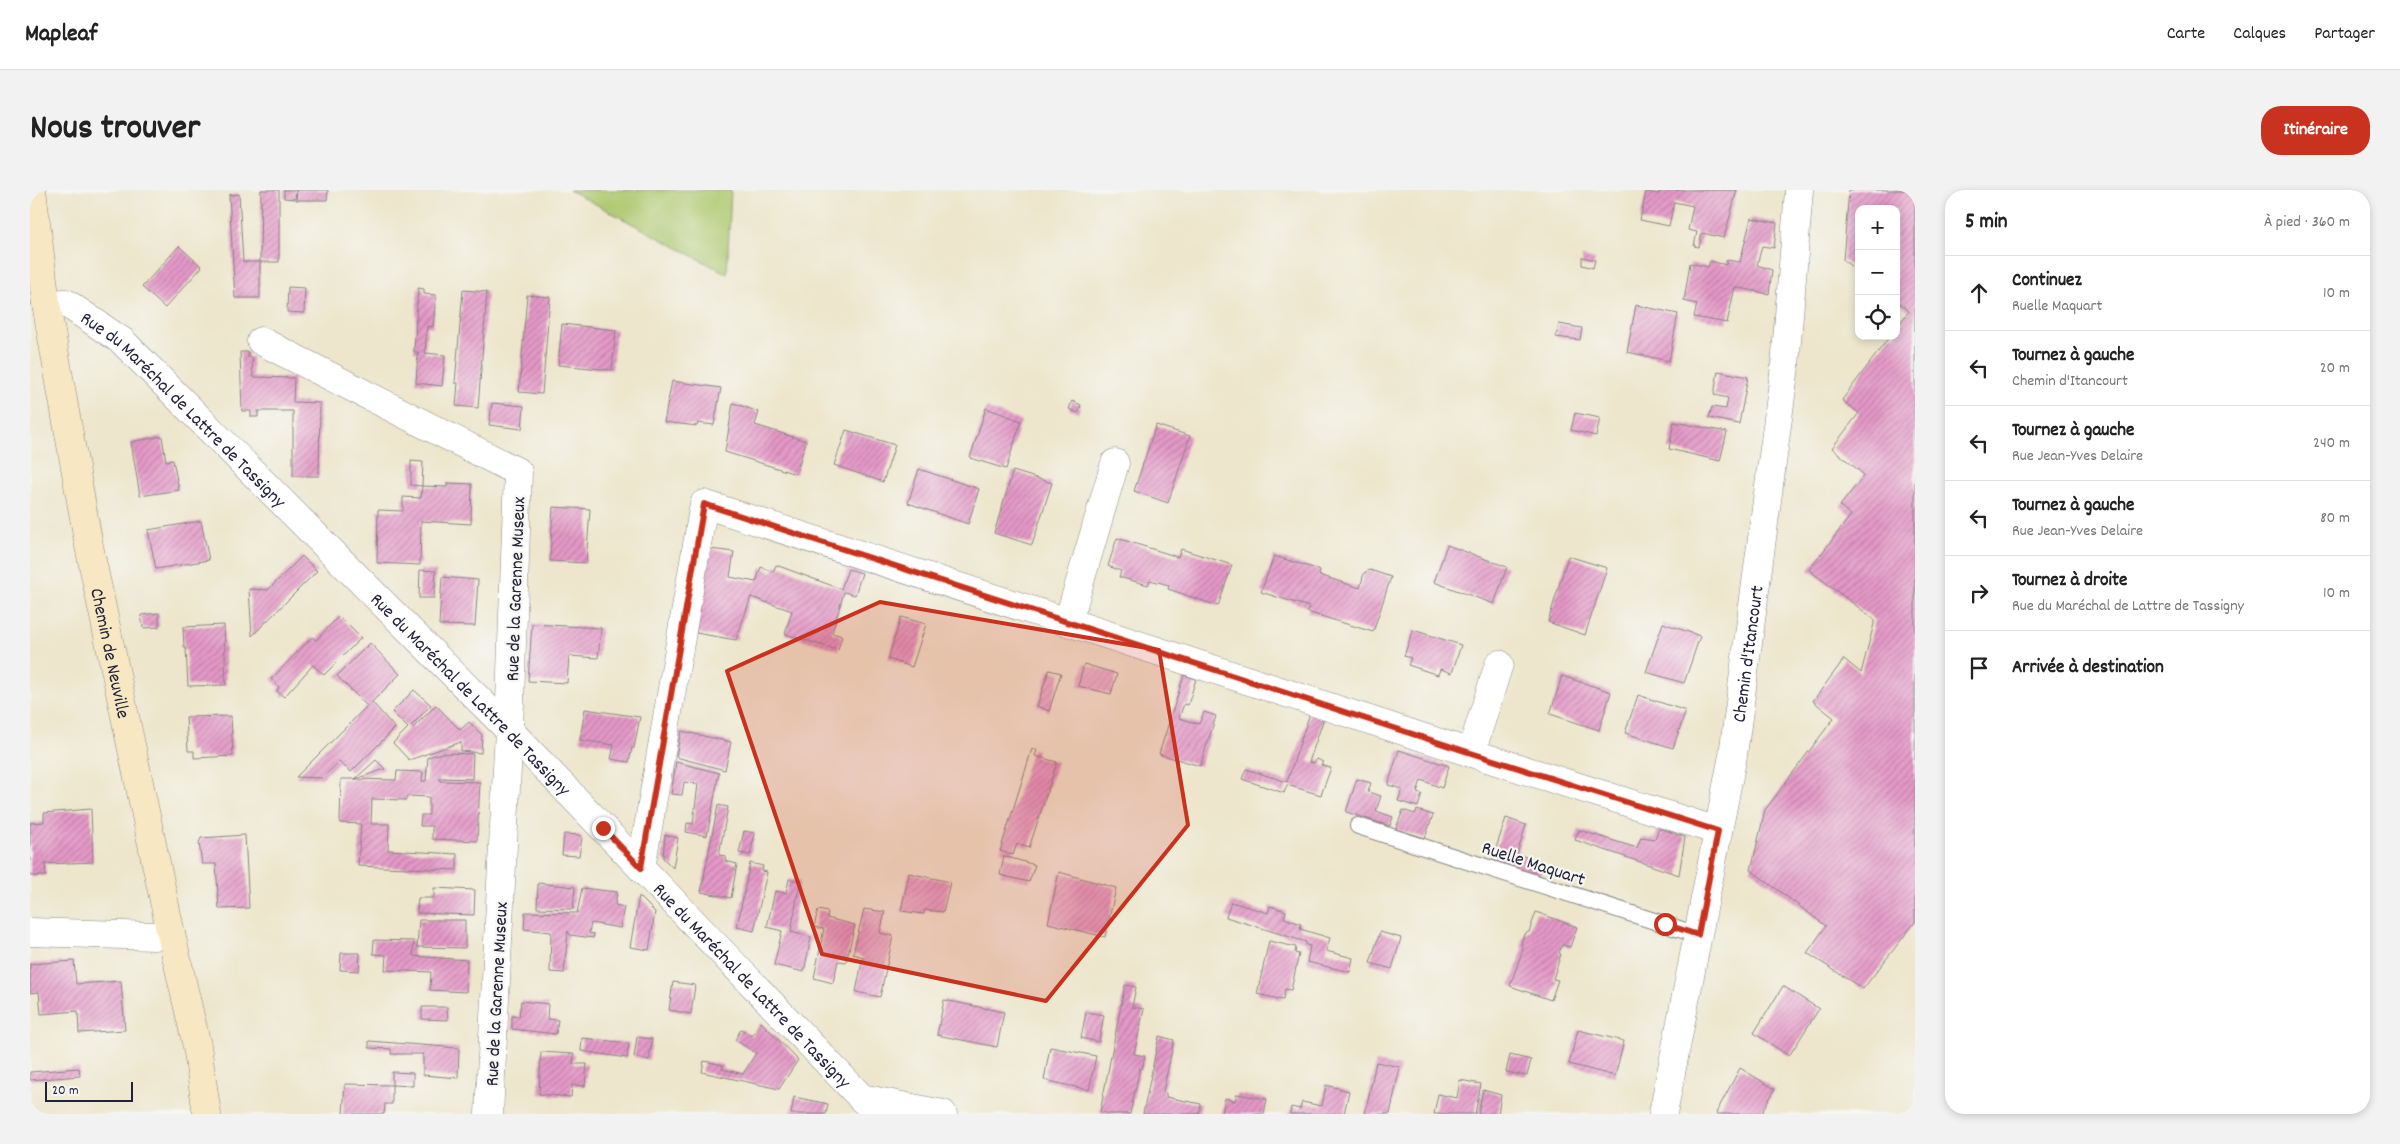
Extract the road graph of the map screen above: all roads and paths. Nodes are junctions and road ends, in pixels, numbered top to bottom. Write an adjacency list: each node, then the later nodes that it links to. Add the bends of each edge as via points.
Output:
1 (32, 190): 3 (main road, Chemin de Neuville)
2 (1800, 190): 11 (street, Chemin d'Itancourt, via 1785,366 1733,755)
3 (46, 304): 8 (street, Rue du Maréchal de Lattre de Tassigny, via 66,303 122,341); 14 (main road, Chemin de Neuville, via 89,546)
4 (261, 341): 8 (street, Rue de la Garenne Museux, via 518,472)
5 (1115, 464): 6 (street)
6 (1068, 622): 9 (street); 12 (street, via 704,504)
7 (1499, 664): 9 (street)
8 (509, 730): 12 (street, Rue du Maréchal de Lattre de Tassigny); 18 (street, Rue de la Garenne Museux)
9 (1471, 753): 11 (street)
10 (1358, 826): 15 (lane, Ruelle Maquart)
11 (1718, 831): 15 (street, Chemin d'Itancourt)
12 (641, 868): 16 (street, Rue du Maréchal de Lattre de Tassigny)
13 (30, 932): 14 (street)
14 (171, 934): 17 (main road, Chemin de Neuville, via 197,1046)
15 (1698, 935): 20 (street, Chemin d'Itancourt)
16 (869, 1106): 19 (street)
17 (207, 1114)
18 (489, 1114)
19 (943, 1114)
20 (1663, 1114)

